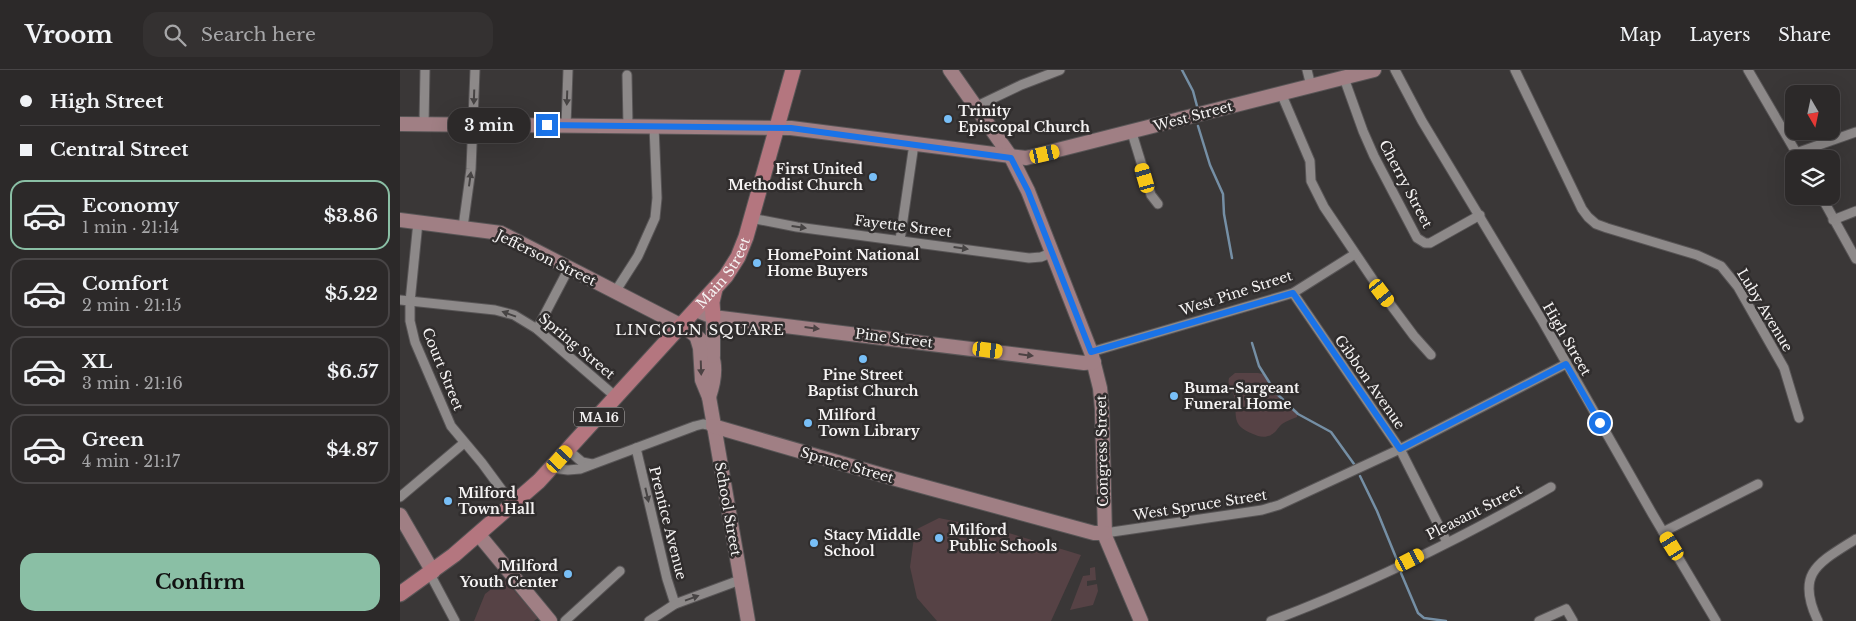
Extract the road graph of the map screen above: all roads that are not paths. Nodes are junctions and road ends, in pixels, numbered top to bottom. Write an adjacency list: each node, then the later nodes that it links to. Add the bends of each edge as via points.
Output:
1 (425, 70): 18 (street)
2 (475, 70): 19 (street, one-way to 19)
3 (568, 70): 20 (street, one-way to 20)
4 (793, 70): 23 (main road, Main Street / MA 16)
5 (950, 70): 16 (main road, Congress Street)
6 (1060, 70): 16 (street)
7 (1307, 70): 14 (street)
8 (1374, 70): 13 (main road, West Street)
9 (1396, 70): 33 (street, High Street, via 1422,121)
10 (1515, 70): 60 (street, Luby Avenue, via 1574,194 1589,218 1596,224 1721,266 1738,287 1784,368)
11 (1748, 70): 27 (street)
12 (627, 75): 21 (street)
13 (1344, 78): 14 (main road, West Street); 33 (street, Cherry Street, via 1362,131 1417,238 1430,242)
14 (1311, 86): 15 (main road, West Street)
15 (1281, 93): 25 (main road, West Street); 41 (street, via 1310,162 1315,190)
16 (976, 106): 29 (main road, Congress Street)
17 (400, 124): 18 (main road, West Street)
18 (424, 124): 19 (main road, West Street)
19 (474, 125): 20 (main road, West Street); 38 (street, one-way to 19)
20 (566, 126): 21 (main road, West Street)
21 (628, 126): 22 (main road, West Street)
22 (654, 126): 23 (main road, West Street); 45 (street, via 656,218 638,256)
23 (777, 128): 26 (main road, West Street); 34 (main road, Main Street / MA 16)
24 (1856, 132): 28 (street)
25 (1132, 133): 29 (main road, West Street, via 1026,158); 30 (street, via 1151,195)
26 (914, 144): 29 (main road, West Street); 39 (street)
27 (1795, 150)
28 (1812, 150)
29 (1011, 158): 40 (main road, Congress Street, via 1028,191)
30 (1158, 204)
31 (1825, 205): 36 (street)
32 (1856, 210): 36 (street)
33 (1480, 215): 57 (street, High Street)
34 (752, 218): 39 (street, Fayette Street, one-way to 39); 44 (main road, Main Street / MA 16, via 735,261)
35 (400, 220): 37 (main road, Jefferson Street)
36 (1834, 220): 42 (street)
37 (418, 222): 38 (main road, Jefferson Street); 48 (street, Court Street)
38 (464, 227): 43 (main road, Jefferson Street, via 501,233)
39 (900, 240): 40 (street, Fayette Street, one-way to 40, via 1029,258)
40 (1051, 253): 55 (main road, Congress Street)
41 (1355, 254): 46 (street, West Pine Street); 54 (street)
42 (1856, 259)
43 (569, 268): 45 (main road, Jefferson Street); 52 (street)
44 (715, 289): 49 (main road, Main Street / MA 16); 50 (main road)
45 (615, 292): 51 (main road, Jefferson Street)
46 (1293, 293): 55 (street, West Pine Street); 64 (street, Gibbon Avenue)
47 (400, 300): 48 (street, Spring Street)
48 (410, 302): 52 (street, Spring Street, one-way to 48, via 502,311); 62 (street, Court Street, via 415,342 450,426)
49 (696, 310): 50 (main road, Pine Street); 51 (main road, Main Street / MA 16)
50 (713, 316): 55 (main road, Pine Street, one-way to 55, via 1084,363); 56 (main road, School Street)
51 (682, 326): 53 (main road); 58 (main road, Main Street / MA 16)
52 (537, 329): 58 (street, Spring Street)
53 (697, 338): 56 (main road, via 709,348); 59 (main road, School Street, one-way to 59, via 702,380)
54 (1431, 355)
55 (1092, 357): 74 (main road, Congress Street, via 1102,409)
56 (713, 361): 59 (main road, School Street)
57 (1566, 364): 64 (street, West Spruce Street); 73 (street, High Street)
58 (616, 397): 65 (main road, Main Street / MA 16)
59 (708, 397): 61 (main road, School Street)
60 (1800, 418)
61 (713, 426): 63 (street, Spruce Street, via 695,426); 74 (main road, Spruce Street, via 914,484); 80 (main road, School Street)
62 (464, 443): 70 (street); 71 (street, Court Street)
63 (636, 448): 66 (street, Spruce Street); 82 (street, Prentice Avenue, one-way to 82)
64 (1400, 449): 74 (street, West Spruce Street, via 1273,507); 77 (street, Gibbon Avenue)
65 (568, 450): 66 (street, via 582,462); 67 (main road, Main Street / MA 16)
66 (592, 464): 67 (street, Spruce Street, via 574,470)
67 (552, 468): 71 (main road, Main Street / MA 16)
68 (1758, 484): 73 (street)
69 (1551, 487): 77 (street, Pleasant Street)
70 (400, 497)
71 (513, 505): 75 (main road, Main Street / MA 16)
72 (401, 521): 79 (main road)
73 (1663, 532): 92 (street, High Street)
74 (1105, 534): 88 (main road, Congress Street)
75 (479, 535): 79 (main road, Main Street / MA 16); 84 (main road)
76 (1856, 539): 93 (street, via 1824,559 1813,572 1808,588)
77 (1447, 542): 89 (street, Pleasant Street, via 1318,604)
78 (620, 571): 85 (street)
79 (431, 573): 81 (main road, Main Street / MA 16); 83 (street)
80 (740, 580): 82 (street, one-way to 80); 87 (main road, School Street)
81 (400, 594)
82 (675, 604): 86 (street)
83 (455, 621)
84 (550, 621)
85 (565, 621)
86 (649, 621)
87 (748, 621)
88 (1141, 621)
89 (1271, 621)
90 (1539, 621): 91 (street, via 1566,609)
91 (1573, 621)
92 (1716, 621)
93 (1818, 621)

